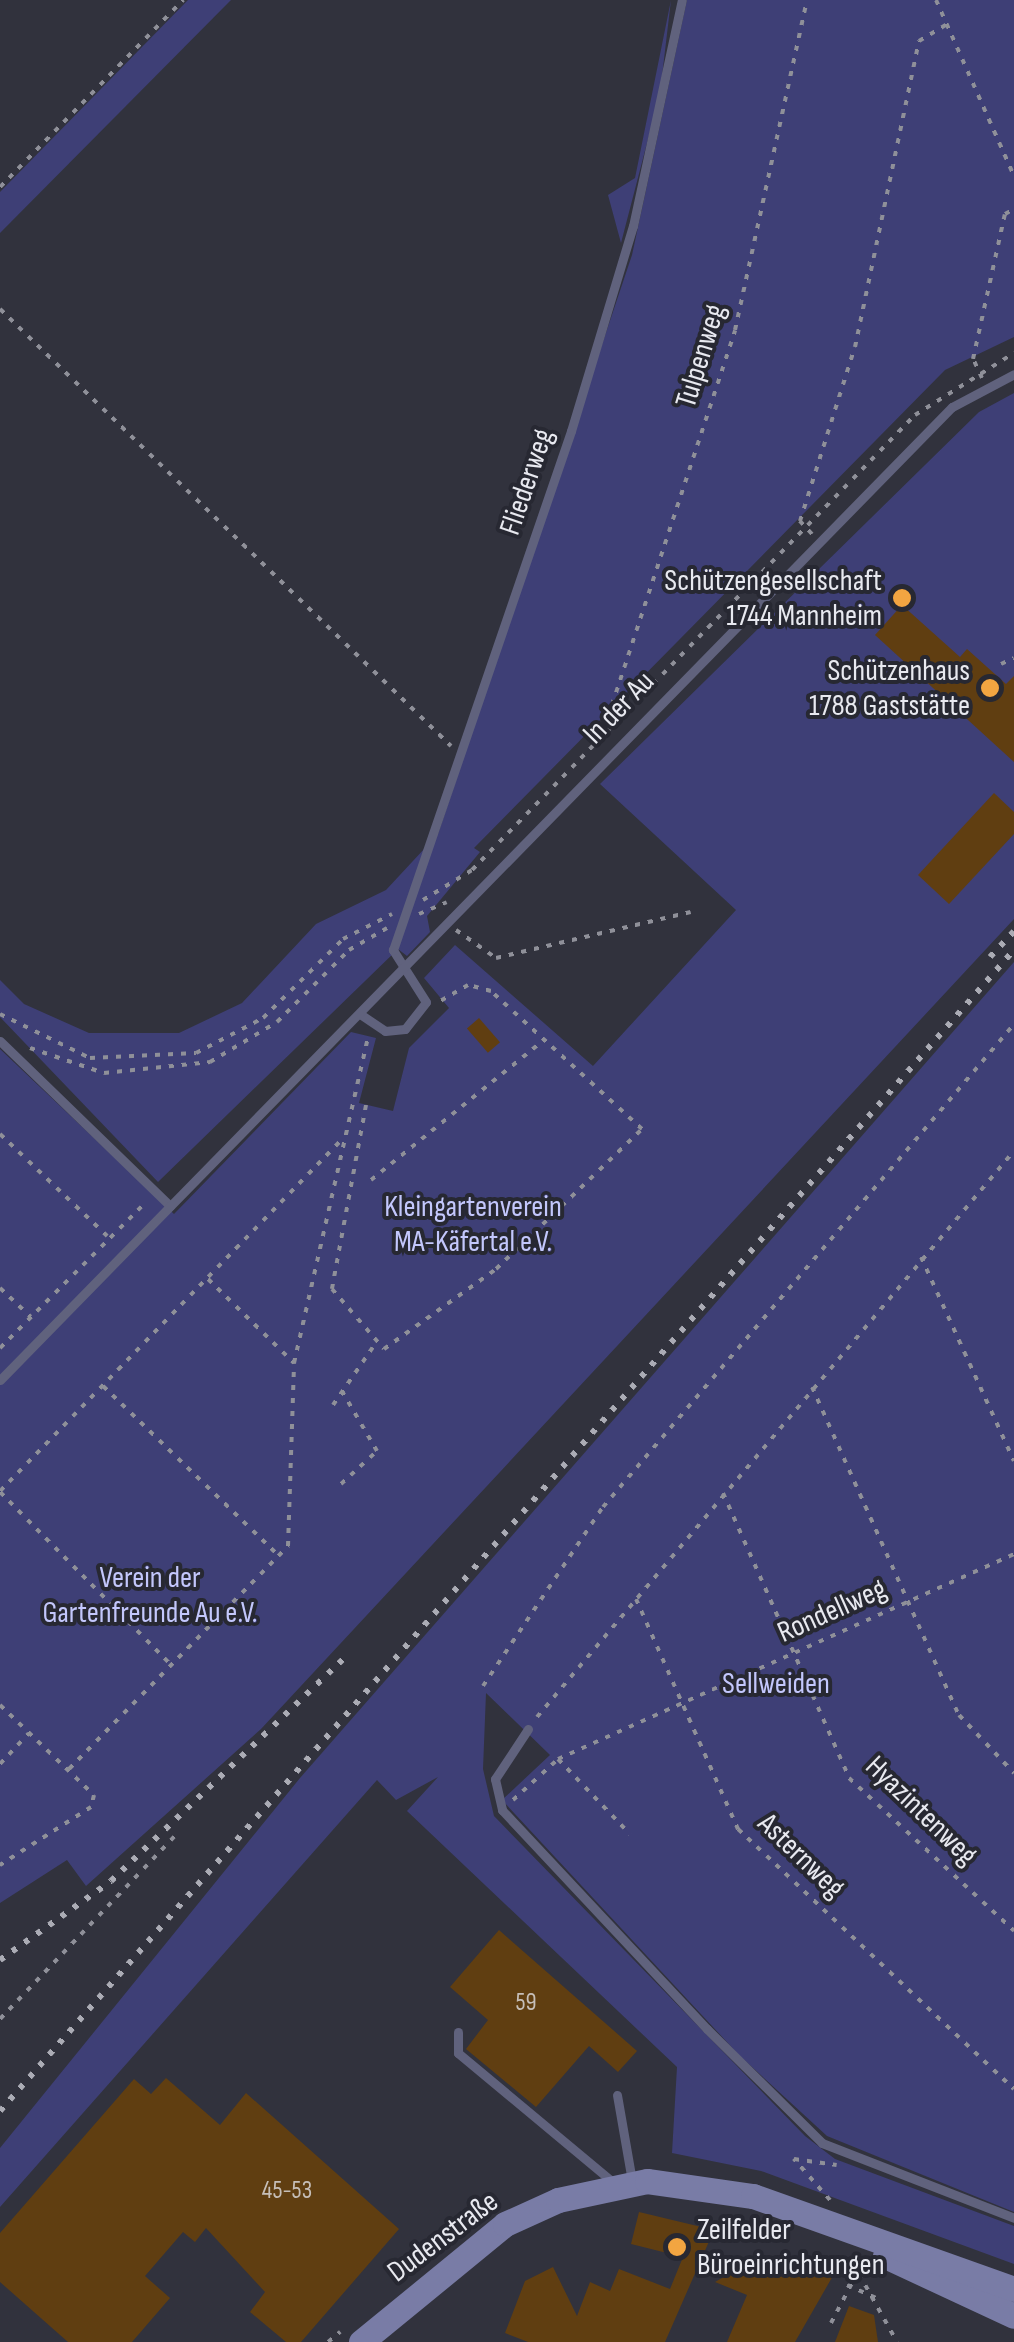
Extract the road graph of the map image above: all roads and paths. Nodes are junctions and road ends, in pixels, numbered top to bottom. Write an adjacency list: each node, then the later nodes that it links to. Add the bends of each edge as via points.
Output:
1 (183, 0): 7 (path)
2 (682, 0): 19 (lane, Fliederweg, via 633,226)
3 (806, 0): 17 (path, Tulpenweg, via 735,330 608,717)
4 (936, 0): 5 (path)
5 (947, 24): 6 (path); 14 (path, via 919,40 854,347)
6 (1014, 176)
7 (0, 188)
8 (1014, 209): 11 (path, via 1005,214)
9 (0, 309): 19 (path)
10 (1014, 353): 11 (path)
11 (978, 369): 13 (path); 17 (path, via 915,415)
12 (1014, 374): 13 (lane, In der Au)
13 (986, 386): 18 (lane, In der Au, via 952,406)
14 (800, 521)
15 (1013, 660): 16 (path)
16 (1001, 664)
17 (614, 724): 18 (path); 20 (path, via 472,870)
18 (627, 736): 23 (lane, In der Au)
19 (461, 756): 20 (lane, Fliederweg)
20 (409, 906): 22 (lane, Fliederweg); 26 (path, via 354,932 263,1018 196,1054 90,1058)
21 (691, 912): 23 (path, via 496,958)
22 (404, 920): 24 (lane, Fliederweg, via 393,950); 32 (path, via 362,940 277,1022 210,1062 104,1072)
23 (448, 922): 24 (lane, In der Au)
24 (402, 969): 25 (lane); 27 (lane, In der Au)
25 (426, 1002): 29 (lane, via 406,1030); 30 (path, via 479,984)
26 (0, 1014)
27 (360, 1014): 29 (lane); 38 (lane, In der Au)
28 (1014, 1024): 62 (path, via 603,1507)
29 (371, 1025): 35 (path)
30 (544, 1040): 37 (path); 44 (path, via 642,1129 470,1291 393,1346)
31 (0, 1041): 38 (lane)
32 (23, 1044)
33 (366, 1104): 44 (path, via 331,1262 335,1299)
34 (0, 1134): 39 (path)
35 (345, 1136): 41 (path); 46 (path)
36 (1014, 1151): 40 (path)
37 (371, 1180)
38 (170, 1206): 39 (path, via 138,1201); 47 (lane, In der Au)
39 (107, 1236): 43 (path)
40 (921, 1257): 49 (path); 52 (path)
41 (208, 1279): 46 (path); 48 (path)
42 (0, 1288): 43 (path)
43 (31, 1317): 45 (path)
44 (374, 1347): 50 (path)
45 (0, 1348)
46 (294, 1363): 57 (path, via 288,1546)
47 (0, 1380)
48 (103, 1386): 54 (path); 57 (path)
49 (812, 1388): 55 (path); 59 (path)
50 (342, 1390): 51 (path); 53 (path, via 377,1452)
51 (333, 1405)
52 (1014, 1461)
53 (341, 1484)
54 (0, 1491): 61 (path)
55 (723, 1493): 58 (path); 60 (path, Hyazintenweg)
56 (1014, 1554): 59 (path, Rondellweg)
57 (278, 1556): 61 (path)
58 (636, 1598): 63 (path, Asternweg); 65 (path)
59 (908, 1601): 60 (path, Rondellweg); 70 (path, via 959,1715)
60 (795, 1652): 63 (path, Rondellweg); 75 (path, Hyazintenweg, via 849,1778)
61 (173, 1667): 69 (path)
62 (483, 1686)
63 (682, 1703): 67 (path, Rondellweg); 78 (path, Asternweg, via 738,1829)
64 (0, 1705): 66 (path)
65 (528, 1729): 71 (lane, via 495,1780)
66 (29, 1732): 68 (path); 69 (path)
67 (558, 1760): 71 (path, Rondellweg); 73 (path)
68 (0, 1764)
69 (69, 1769): 74 (path, via 94,1795 91,1807)
70 (1014, 1773)
71 (502, 1810): 80 (lane, via 822,2143)
72 (178, 1833): 76 (path)
73 (630, 1834)
74 (0, 1865)
75 (1014, 1932)
76 (0, 2018)
77 (458, 2032): 81 (lane, via 458,2053)
78 (1014, 2089)
79 (617, 2096): 81 (lane)
80 (859, 2163): 82 (path, via 796,2156 834,2203); 83 (lane)
81 (625, 2185): 82 (street, Dudenstraße, via 713,2188); 91 (street, Dudenstraße, via 505,2224)
82 (810, 2206): 84 (street, Dudenstraße); 87 (street, Dudenstraße)
83 (1014, 2218)
84 (866, 2248): 85 (path); 89 (street, Dudenstraße)
85 (859, 2274): 86 (path); 88 (path)
86 (846, 2286): 88 (path); 90 (path)
87 (1014, 2289)
88 (878, 2299): 93 (path)
89 (1014, 2316)
90 (831, 2323)
91 (358, 2331): 92 (path)
92 (328, 2342)
93 (897, 2342)

